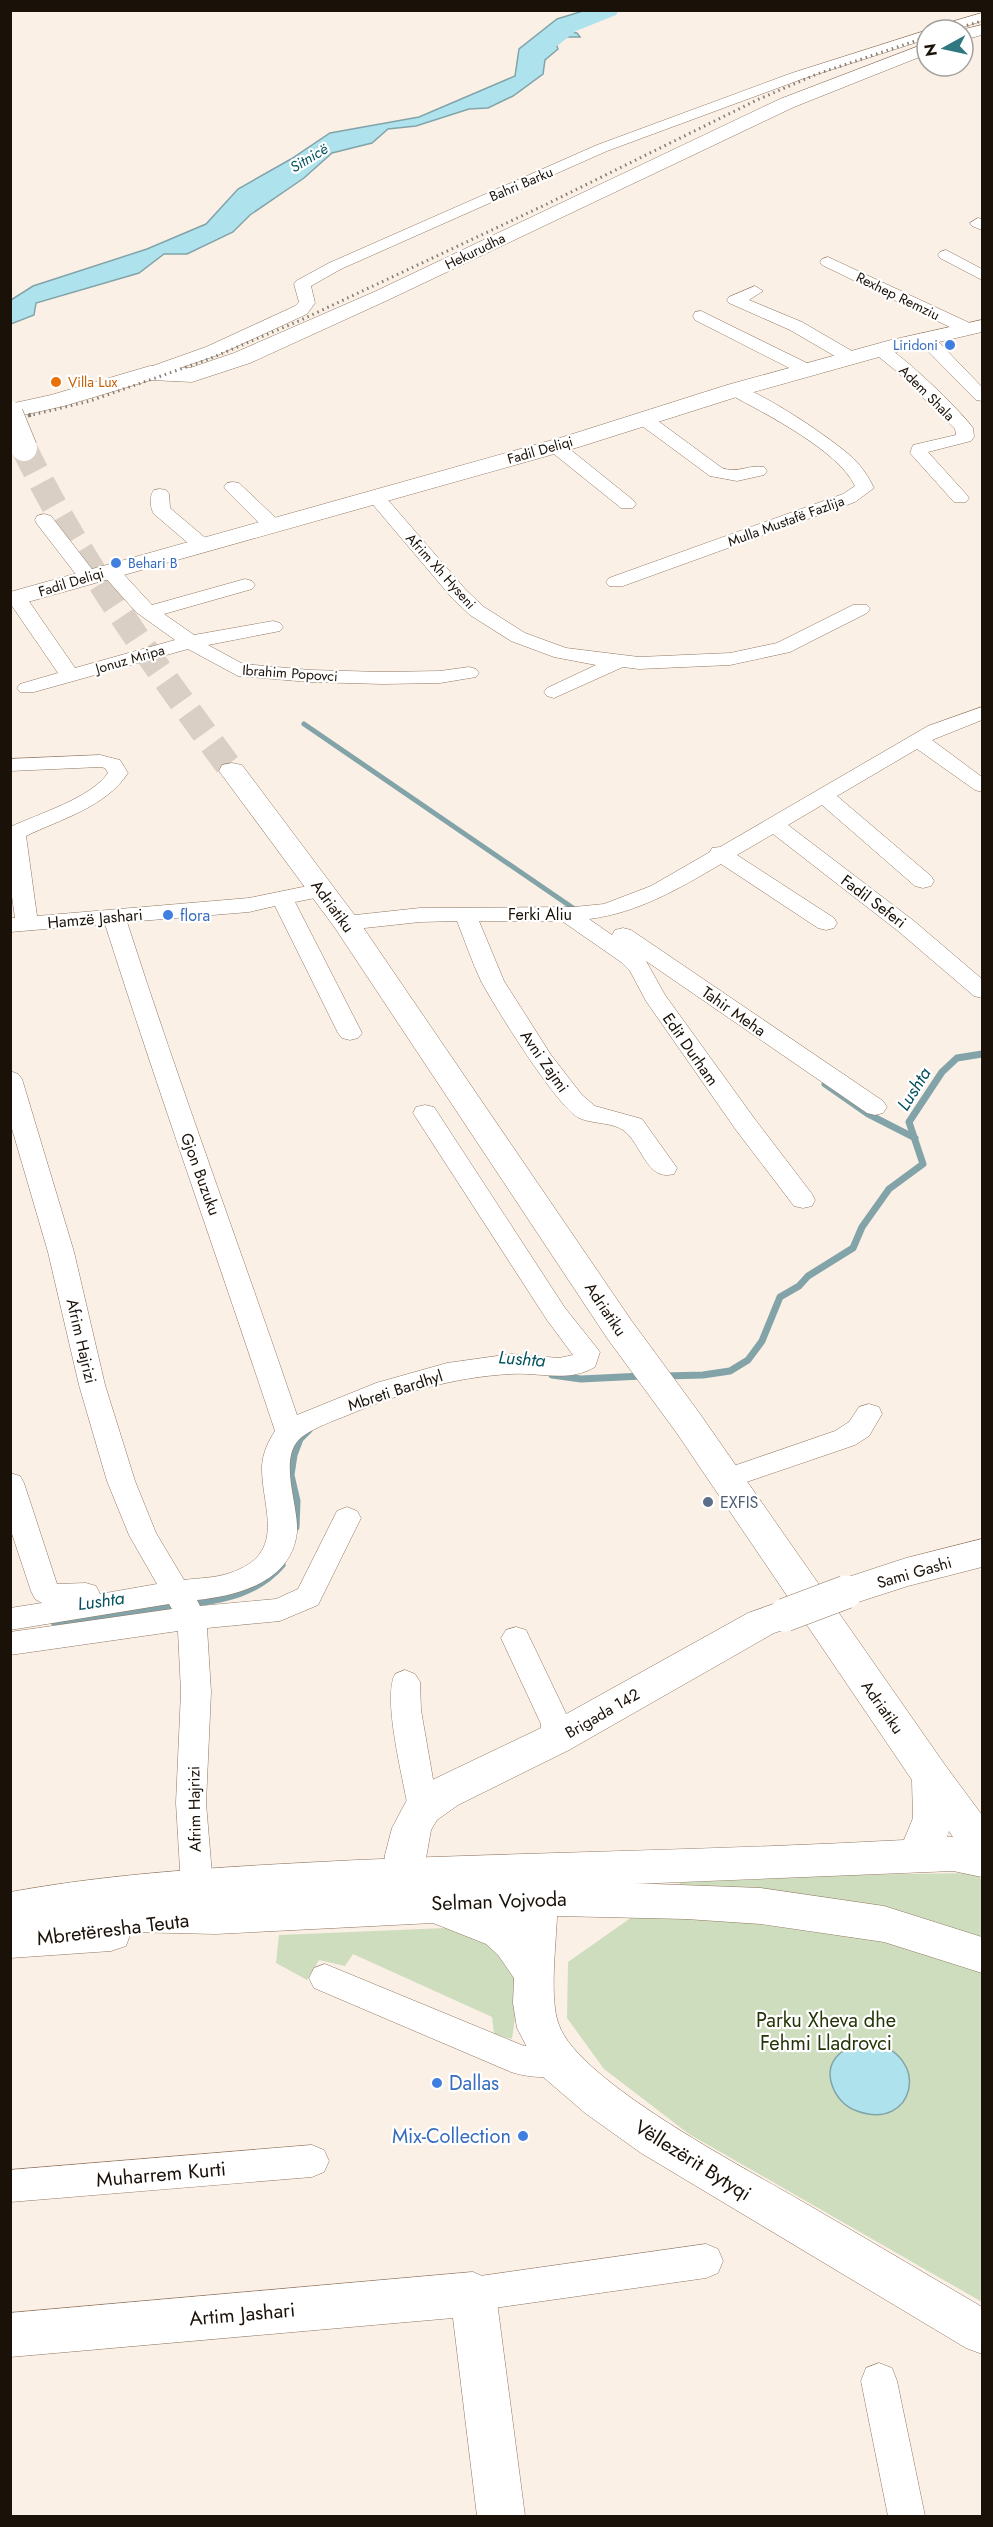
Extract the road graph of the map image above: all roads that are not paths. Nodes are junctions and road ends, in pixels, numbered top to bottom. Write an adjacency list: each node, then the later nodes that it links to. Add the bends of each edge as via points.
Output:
1 (915, 38): 13 (street, Bahri Barku, via 797,76 602,148 335,266 302,284 307,303 301,310 212,351)
2 (915, 53): 13 (main road, Hekurudha, via 779,106 243,358 192,375)
3 (946, 255): 5 (street)
4 (828, 262): 8 (street, Rexhep Remziu)
5 (982, 275)
6 (754, 291): 11 (street, via 735,300 796,326)
7 (701, 316): 12 (street)
8 (975, 327): 9 (main road, Fadil Deliqi)
9 (925, 338): 10 (main road, Fadil Deliqi); 15 (street)
10 (880, 350): 11 (main road, Fadil Deliqi); 24 (street, Adem Shala, via 964,428 965,437 919,449)
11 (851, 358): 12 (main road, Fadil Deliqi)
12 (807, 370): 14 (main road, Fadil Deliqi)
13 (150, 373): 16 (main road, Hekurudha)
14 (735, 390): 17 (main road, Fadil Deliqi); 30 (street, Mulla Mustafë Fazlija, via 801,428 858,474 865,488 849,498)
15 (982, 396)
16 (10, 412): 19 (main road, bridge)
17 (644, 419): 18 (main road, Fadil Deliqi); 20 (street, via 716,472 727,477)
18 (555, 446): 23 (main road, Fadil Deliqi); 25 (street)
19 (24, 447)
20 (758, 471)
21 (233, 487): 27 (street)
22 (160, 494): 28 (street, via 161,510)
23 (375, 496): 27 (main road, Fadil Deliqi); 37 (street, Afrim Xh Hyseni, via 459,594 496,624 550,649)
24 (960, 498)
25 (627, 504)
26 (44, 520): 29 (street, Ibrahim Popovci)
27 (272, 525): 28 (main road, Fadil Deliqi)
28 (202, 545): 29 (main road, Fadil Deliqi)
29 (99, 574): 32 (main road, Fadil Deliqi); 34 (street, Ibrahim Popovci)
30 (616, 582)
31 (245, 585): 34 (street)
32 (14, 599): 39 (street)
33 (860, 609): 37 (street, Afrim Xh Hyseni, via 783,648 759,654 678,663)
34 (150, 612): 36 (street, Ibrahim Popovci)
35 (273, 627): 36 (street, Jonuz Mripa)
36 (190, 642): 38 (street, Ibrahim Popovci, via 238,670 383,678); 39 (street, Jonuz Mripa)
37 (619, 662): 41 (street, Afrim Xh Hyseni)
38 (469, 673)
39 (70, 676): 40 (street, Jonuz Mripa)
40 (27, 688)
41 (554, 692)
42 (982, 713): 43 (street, Ferki Aliu, via 952,722)
43 (918, 740): 46 (street); 47 (street, Ferki Aliu)
44 (10, 765): 49 (street, via 100,761 113,764 118,773 103,792)
45 (232, 771): 52 (main road, Adriatiku)
46 (982, 786)
47 (824, 795): 48 (street, Ferki Aliu); 51 (street)
48 (772, 823): 50 (street, Ferki Aliu); 60 (street, Fadil Seferi)
49 (13, 833): 59 (street)
50 (720, 853): 54 (street, Ferki Aliu, via 642,899); 58 (street)
51 (922, 881)
52 (322, 890): 53 (street, Hamzë Jashari); 57 (main road, Adriatiku)
53 (282, 899): 56 (street, Hamzë Jashari); 61 (street)
54 (581, 913): 55 (street, Ferki Aliu); 63 (street, Tahir Meha, via 618,932); 66 (street, Edit Durham, via 640,968 654,996)
55 (465, 914): 57 (street, Ferki Aliu); 65 (street, Avni Zajmi, via 493,981 555,1077 587,1112 633,1125)
56 (114, 916): 59 (street, Hamzë Jashari); 68 (street, Gjon Buzuku)
57 (346, 922): 69 (main road, Adriatiku, via 619,1329)
58 (826, 923)
59 (19, 925)
60 (980, 984)
61 (350, 1033)
62 (10, 1079): 75 (street, Afrim Hajrizi, via 61,1252 92,1385 121,1481 143,1535)
63 (875, 1107)
64 (425, 1113): 68 (street, Mbreti Bardhyl, via 556,1314 581,1342 587,1352 586,1360 578,1366 560,1369 520,1363 480,1366 412,1381 344,1405)
65 (665, 1168)
66 (803, 1200)
67 (869, 1414): 69 (street, via 859,1430 845,1438)
68 (289, 1432): 75 (street, via 276,1464 283,1517 278,1550 270,1562 247,1578)
69 (726, 1479): 81 (main road, Adriatiku)
70 (10, 1483): 74 (street, via 45,1591 53,1596 113,1592 121,1594)
71 (347, 1518): 75 (street, via 308,1597 280,1610)
72 (980, 1560): 73 (main road, Sami Gashi, via 906,1572)
73 (846, 1592): 80 (main road, Brigada 142, bridge, via 761,1623)
74 (127, 1602): 75 (street); 76 (street)
75 (185, 1605): 78 (street); 88 (street, Afrim Hajrizi, via 196,1692 191,1803)
76 (10, 1619)
77 (516, 1638): 80 (street, via 556,1724)
78 (10, 1644)
79 (405, 1682): 82 (street)
80 (555, 1739): 82 (main road, Brigada 142, via 444,1793)
81 (931, 1776): 83 (main road, Adriatiku); 84 (main road, via 933,1818 928,1838)
82 (423, 1808): 86 (main road, via 412,1828)
83 (982, 1845)
84 (916, 1856): 85 (main road, via 953,1854); 86 (main road)
85 (982, 1860)
86 (402, 1875): 88 (main road)
87 (537, 1899): 89 (main road, Selman Vojvoda); 93 (main road, Selman Vojvoda, via 761,1906 885,1924); 94 (main road, Vëllezërit Bytyqi)
88 (206, 1901): 89 (main road, Selman Vojvoda); 90 (main road, via 97,1894); 91 (main road, Selman Vojvoda, via 101,1912); 92 (main road, Mbretëresha Teuta, via 111,1933)
89 (432, 1904): 94 (main road, via 501,1931)
90 (10, 1910)
91 (10, 1914)
92 (10, 1940)
93 (982, 1955)
94 (535, 1975): 96 (main road, Vëllezërit Bytyqi, via 538,2028)
95 (325, 1978): 96 (street, via 523,2061)
96 (557, 2062): 101 (main road, Vëllezërit Bytyqi, via 656,2139)
97 (312, 2161): 98 (street, Muharrem Kurti)
98 (10, 2186)
99 (706, 2261): 100 (street, Artim Jashari)
100 (473, 2294): 102 (main road, Artim Jashari); 104 (main road)
101 (982, 2332)
102 (10, 2335)
103 (879, 2381): 105 (street)
104 (501, 2517)
105 (908, 2517)

